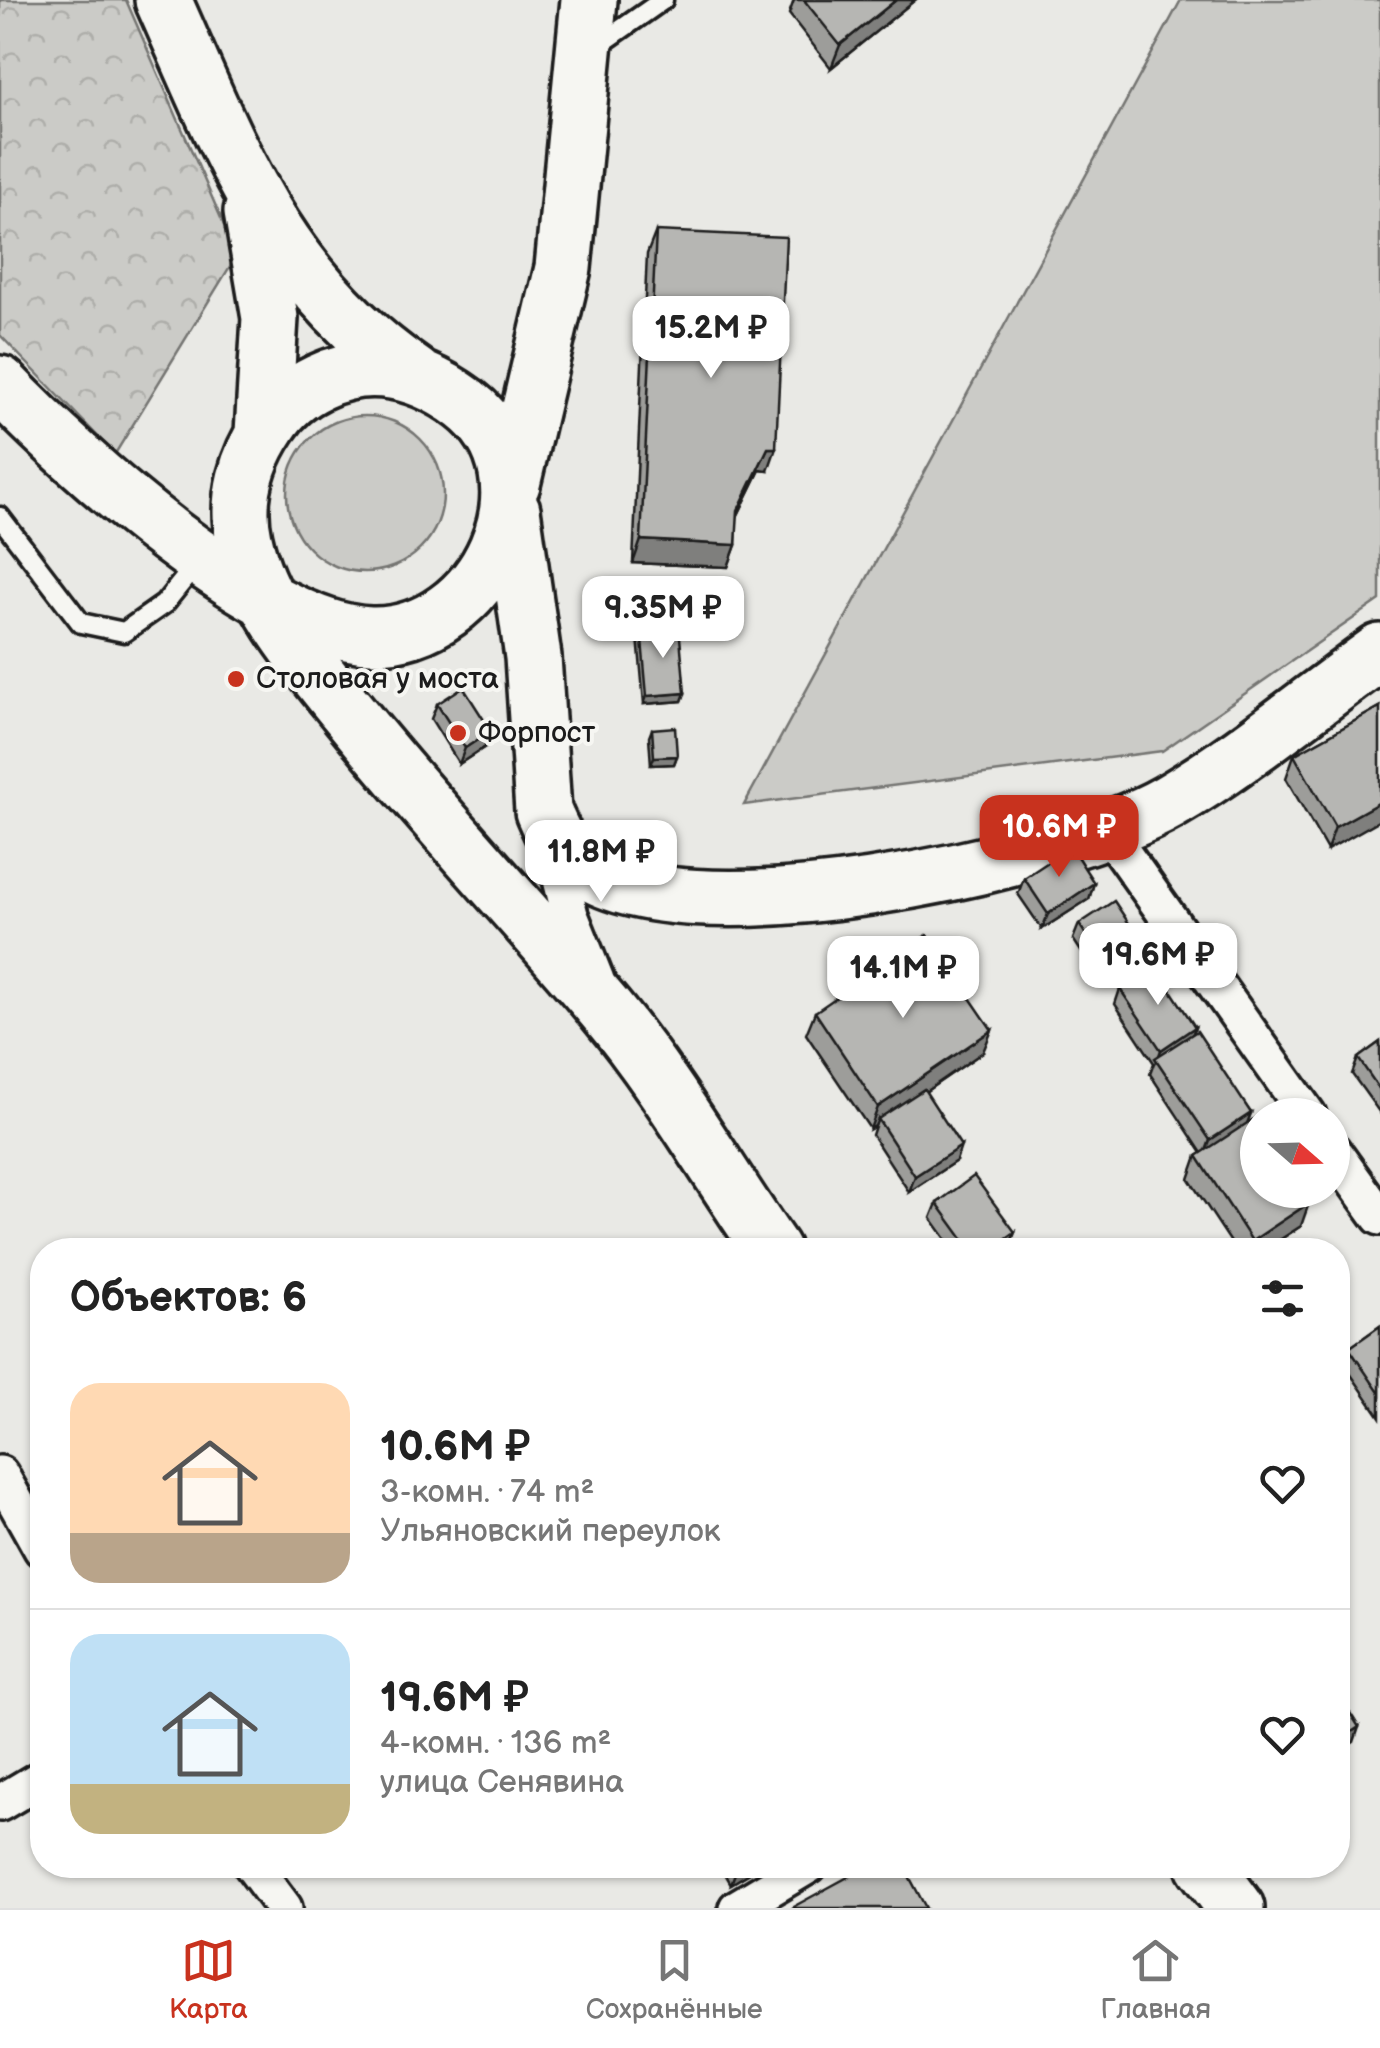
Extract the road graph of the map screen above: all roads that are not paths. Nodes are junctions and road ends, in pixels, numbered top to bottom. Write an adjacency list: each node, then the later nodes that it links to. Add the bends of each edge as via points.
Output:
1 (163, 0): 5 (main road)
2 (589, 0): 4 (main road)
3 (663, 0): 4 (lane)
4 (584, 56): 9 (main road, via 563,268)
5 (246, 185): 6 (main road, via 335,312); 8 (main road, via 268,288)
6 (415, 376): 8 (main road, via 378,369 341,374 293,396); 9 (main road, via 479,415 506,455)
7 (0, 384): 11 (main road, via 121,498)
8 (263, 433): 12 (main road, via 244,479 241,516)
9 (512, 494): 12 (main road, via 490,562 469,592 440,616 404,632 369,635 333,627); 14 (main road, via 534,657)
10 (0, 517): 11 (lane, via 81,622 124,632 164,604)
11 (202, 557): 12 (main road)
12 (266, 597): 16 (main road, via 292,642 386,760)
13 (1380, 652): 15 (main road, via 1170,801)
14 (543, 811): 15 (main road, via 576,863 622,885 667,896 784,897 864,886 989,865); 16 (street, via 570,915)
15 (1106, 831): 17 (street)
16 (609, 1014): 20 (main road)
17 (1296, 1098)
18 (1350, 1175): 19 (street)
19 (1380, 1217)
20 (764, 1238)
21 (0, 1474): 22 (street)
22 (30, 1528)
23 (30, 1785): 24 (street)
24 (0, 1803)
25 (788, 1878): 27 (street)
26 (1214, 1878): 28 (main road)
27 (737, 1908)
28 (1236, 1908)

